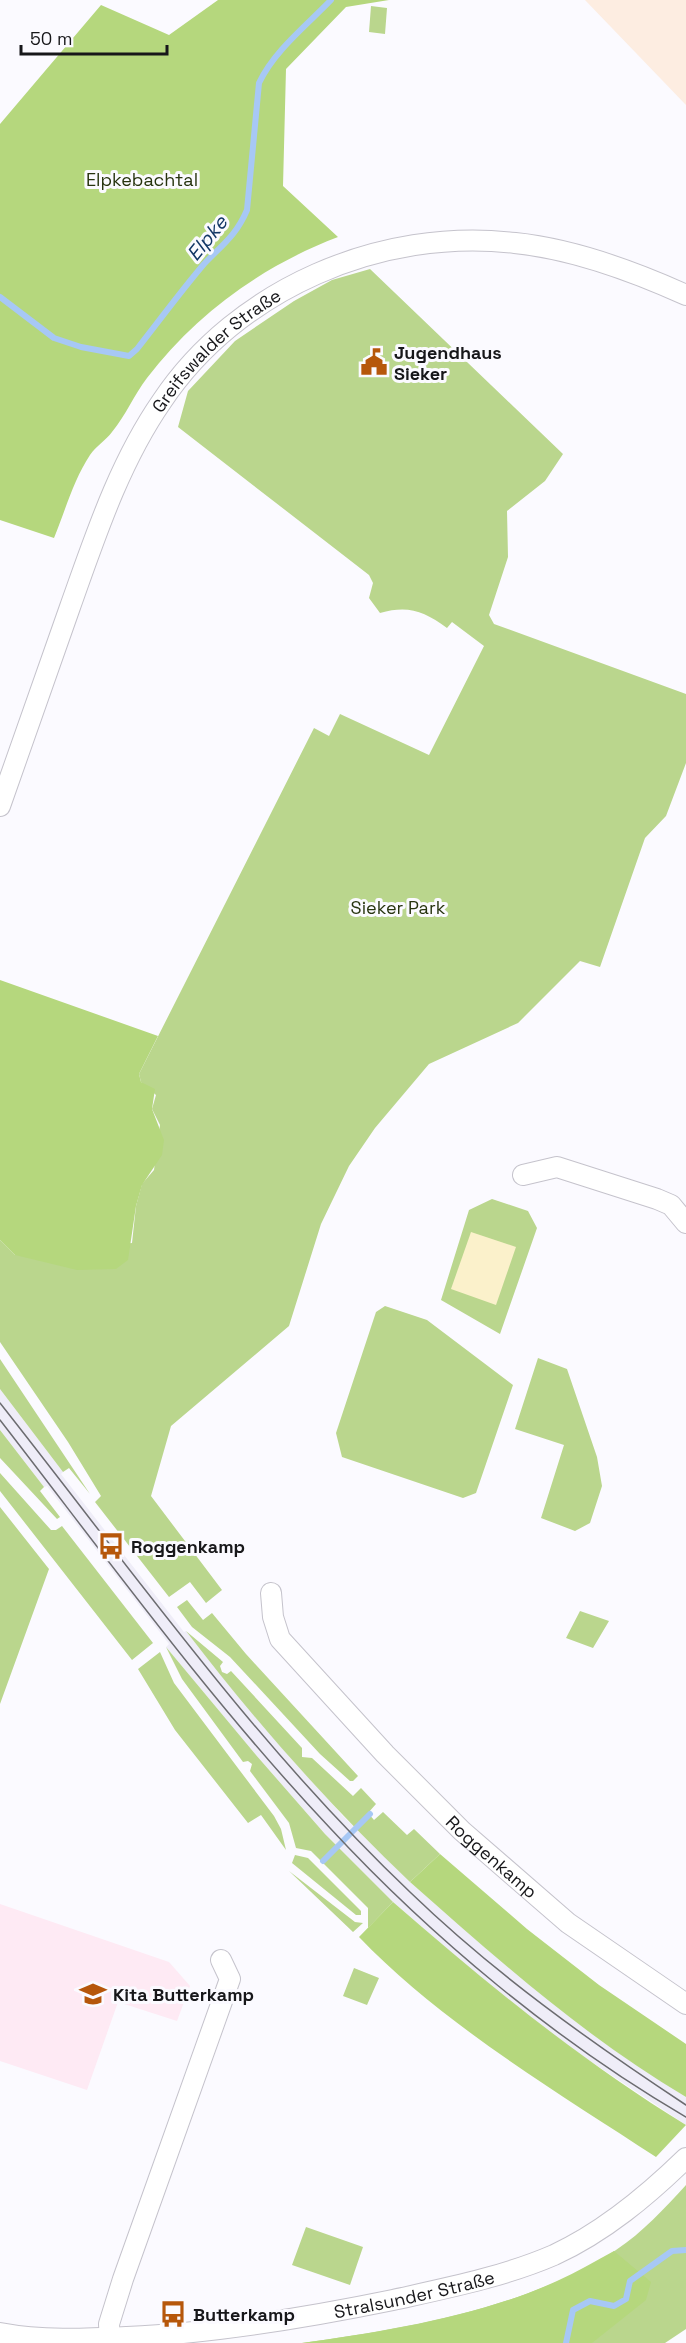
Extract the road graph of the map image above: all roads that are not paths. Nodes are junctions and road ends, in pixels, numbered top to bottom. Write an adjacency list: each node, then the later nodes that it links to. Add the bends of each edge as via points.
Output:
1 (686, 295): 2 (street, Greifswalder Straße, via 551,249 491,240 437,243 383,249 348,262 287,289 224,331 162,401 130,456 87,559)
2 (0, 806)
3 (524, 1175): 4 (street, via 557,1167 657,1199 671,1205)
4 (686, 1222)
5 (271, 1593): 7 (street, Roggenkamp, via 280,1639 431,1803 568,1923)
6 (221, 1960): 10 (street, via 230,1979 123,2278 110,2324)
7 (686, 2004)
8 (686, 2158): 10 (street, Stralsunder Straße, via 619,2217 588,2237 492,2277 305,2317)
9 (0, 2333): 10 (street, Stralsunder Straße)
10 (110, 2341)

